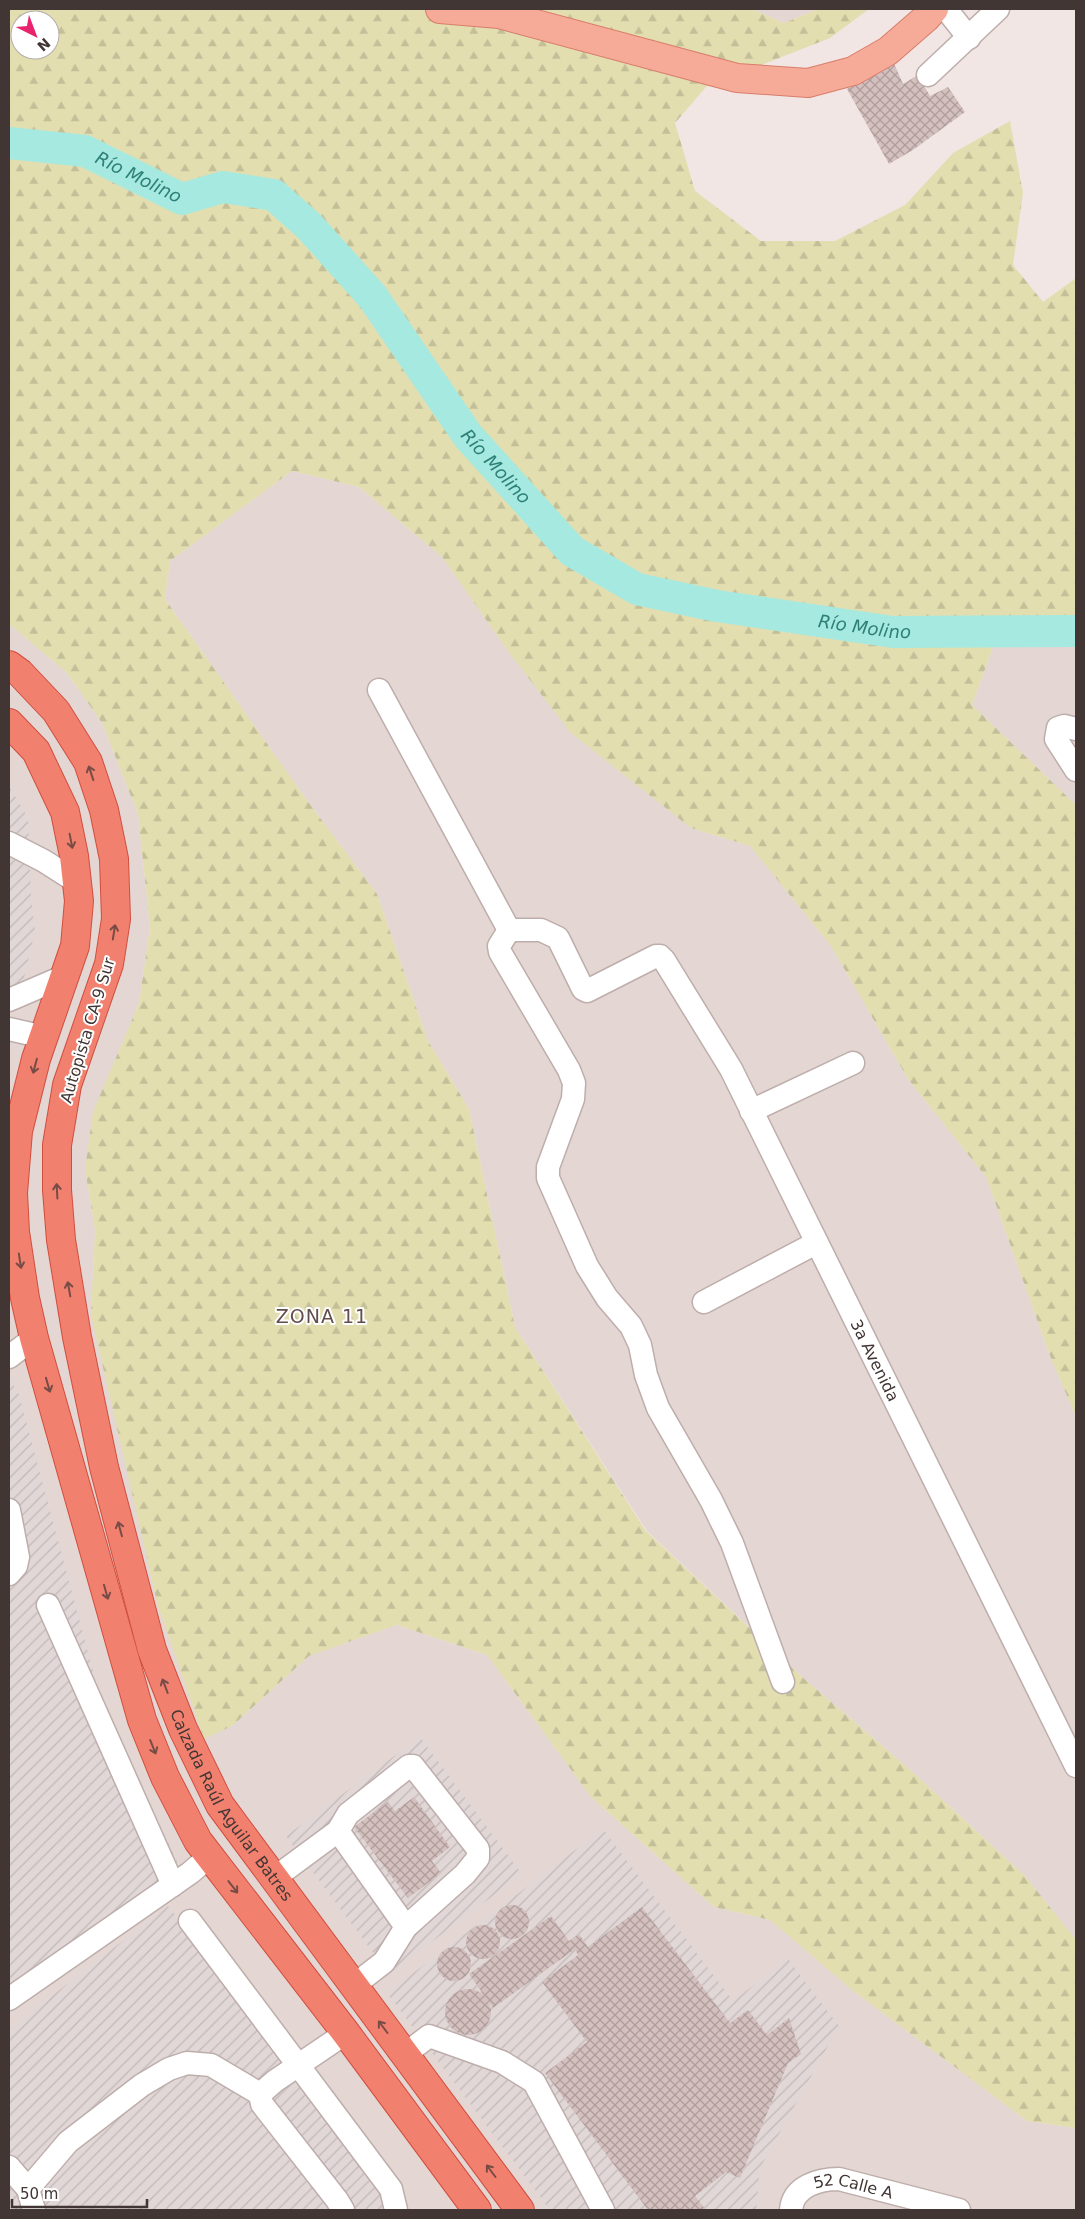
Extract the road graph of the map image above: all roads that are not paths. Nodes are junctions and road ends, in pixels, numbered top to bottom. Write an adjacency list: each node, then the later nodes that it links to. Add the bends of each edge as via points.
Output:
1 (440, 9): 2 (main road, via 499,14 737,78 808,83 853,71 888,52)
2 (934, 9)
3 (946, 9): 5 (street)
4 (998, 9): 5 (street)
5 (969, 38): 6 (street)
6 (928, 75)
7 (9, 665): 25 (highway, Autopista CA-9 Sur, one-way to 7, via 61,1240 57,1145 68,1085 109,964 116,919 114,859 104,810 88,762 56,711)
8 (379, 690): 14 (street)
9 (9, 723): 13 (highway, one-way to 13, via 36,751 66,812)
10 (1075, 729): 11 (street, via 1058,728 1056,738)
11 (1076, 770)
12 (9, 843): 13 (street)
13 (77, 882): 15 (highway, via 79,901 75,946)
14 (509, 930): 20 (street, 3a Avenida, via 542,930 558,938 583,989 587,991 660,956 731,1069); 31 (street, via 499,946 500,952 570,1070 574,1083 573,1099 548,1168 548,1178 588,1266 607,1298 631,1326 640,1345 658,1408 732,1543)
15 (65, 976): 16 (street); 18 (highway)
16 (9, 1000)
17 (9, 1028): 18 (street)
18 (44, 1036): 21 (highway, one-way to 21)
19 (853, 1063): 20 (street)
20 (751, 1111): 22 (street, 3a Avenida)
21 (14, 1128): 24 (highway, one-way to 24)
22 (816, 1243): 23 (street); 32 (street, 3a Avenida)
23 (704, 1302)
24 (17, 1303): 26 (highway)
25 (77, 1337): 26 (highway); 35 (highway, Calzada Raúl Aguilar Batres, one-way to 25, via 220,1805 165,1686 152,1650 104,1467)
26 (34, 1338): 27 (street); 34 (highway, one-way to 34, via 142,1720 166,1777 198,1841)
27 (9, 1356)
28 (9, 1510): 29 (street, via 18,1557)
29 (9, 1574)
30 (48, 1605): 36 (street)
31 (783, 1682)
32 (1076, 1766)
33 (338, 1831): 35 (street); 38 (street); 38 (street, via 348,1814 413,1766 478,1849 478,1858 465,1874)
34 (210, 1856): 36 (street); 41 (highway, one-way to 41)
35 (273, 1879): 39 (highway, Calzada Raúl Aguilar Batres)
36 (172, 1885): 40 (street)
37 (190, 1921): 43 (street)
38 (406, 1927): 39 (street, via 384,1962)
39 (353, 1986): 42 (highway, Calzada Raúl Aguilar Batres, one-way to 39)
40 (9, 2000)
41 (346, 2033): 43 (street); 50 (highway)
42 (404, 2055): 51 (highway, Calzada Raúl Aguilar Batres, one-way to 42); 52 (street, via 429,2036 502,2062 534,2082)
43 (298, 2065): 44 (street); 49 (street, via 391,2190)
44 (260, 2094): 46 (street, via 211,2065 187,2063 169,2069 142,2085 68,2142); 48 (street, via 262,2104)
45 (9, 2167): 46 (street)
46 (28, 2189): 47 (street)
47 (34, 2210)
48 (343, 2210)
49 (396, 2210)
50 (476, 2210)
51 (520, 2210)
52 (604, 2210)
53 (791, 2210): 54 (street, 52 Calle A, via 795,2195 824,2179 839,2179)
54 (959, 2210)

